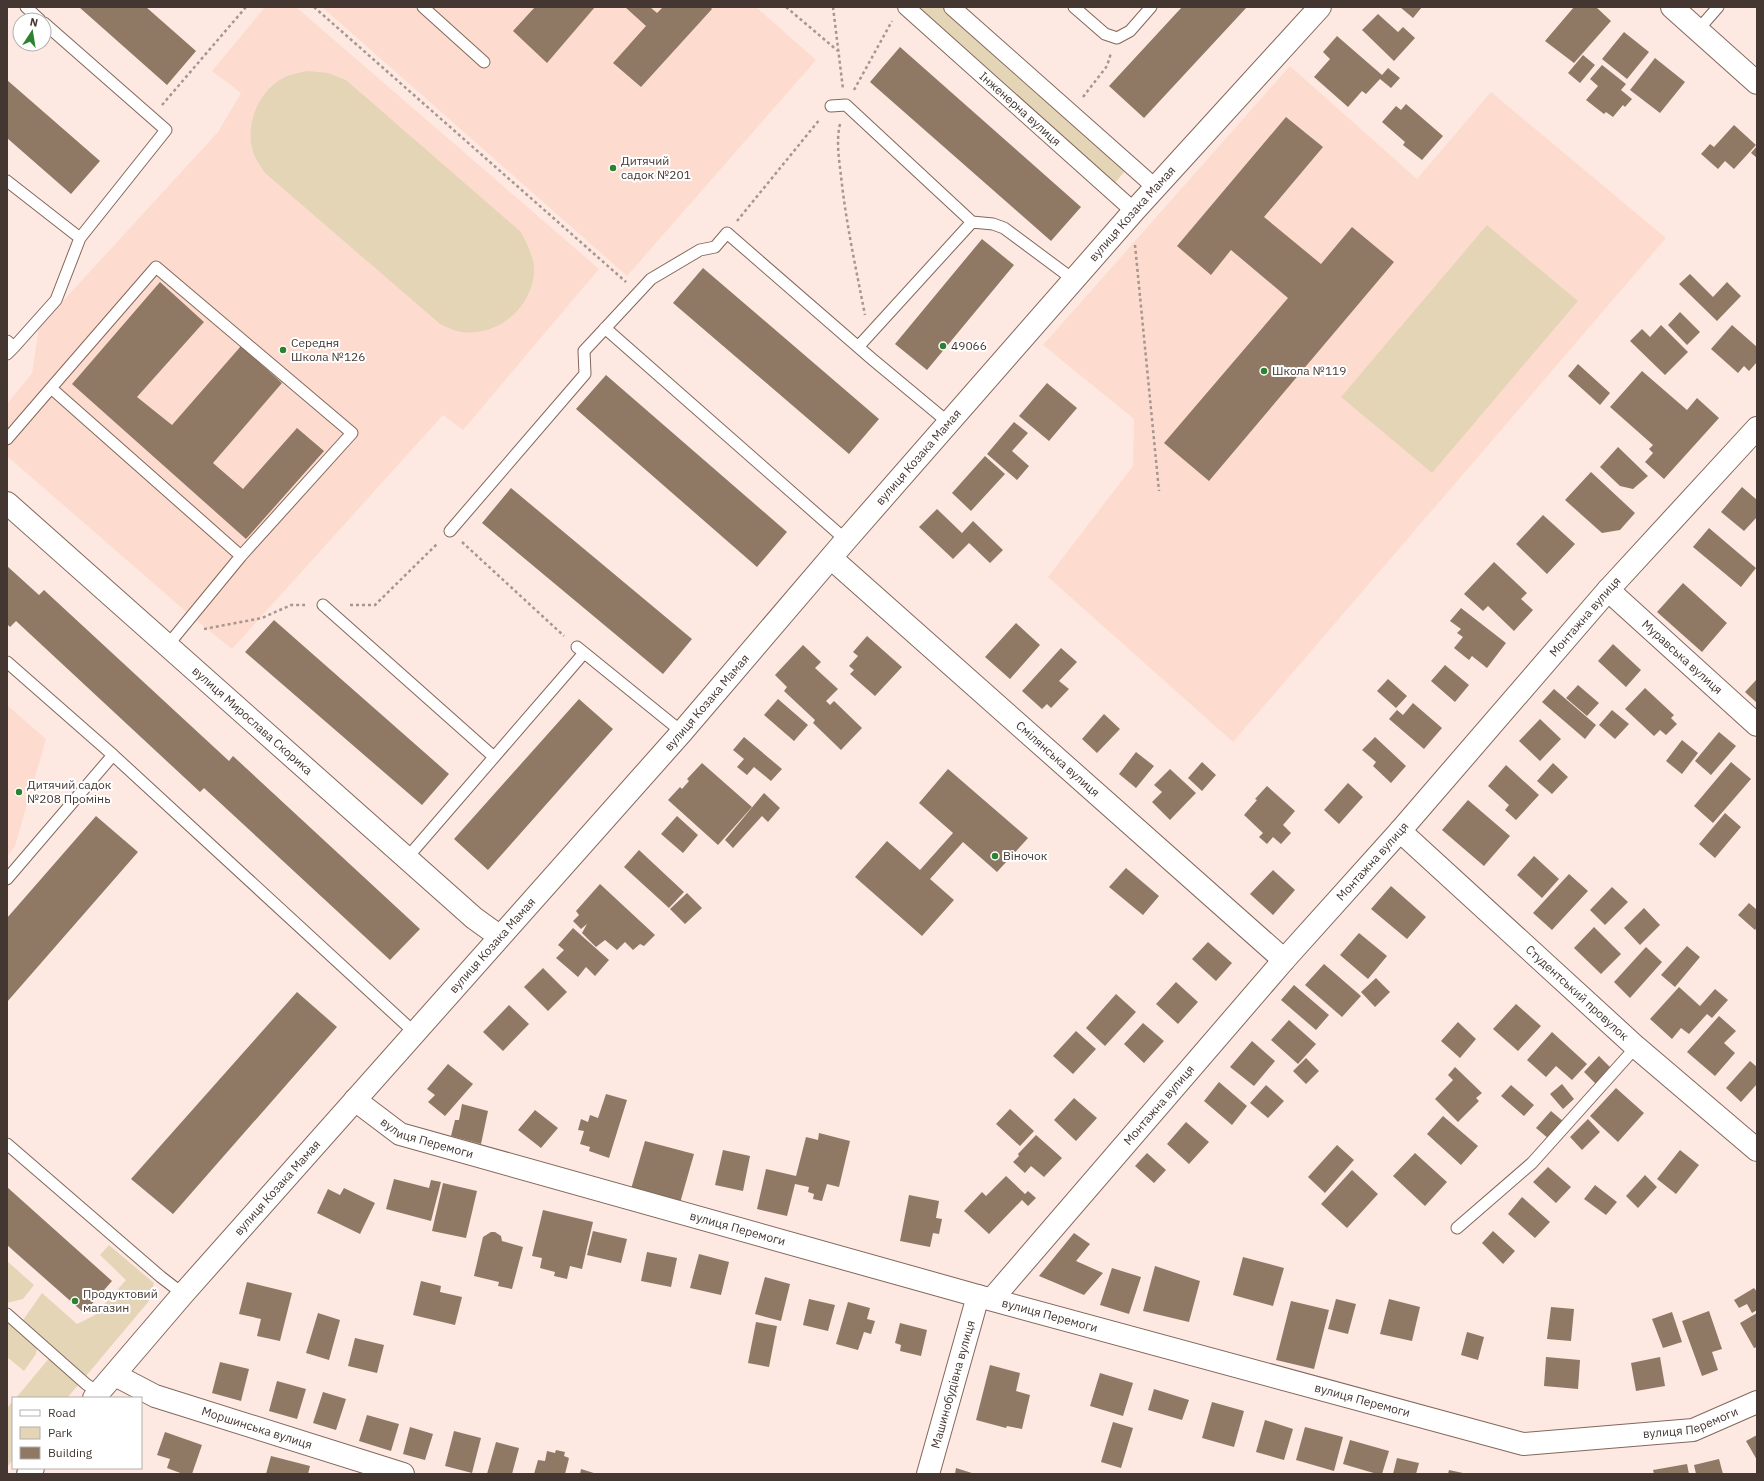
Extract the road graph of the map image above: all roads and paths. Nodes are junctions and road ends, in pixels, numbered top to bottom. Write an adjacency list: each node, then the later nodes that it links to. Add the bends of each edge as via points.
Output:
1 (246, 7): 22 (path)
2 (314, 7): 30 (path)
3 (423, 7): 17 (lane)
4 (786, 7): 16 (path)
5 (833, 7): 16 (path)
6 (952, 7): 21 (street)
7 (1074, 7): 15 (lane, via 1105,34)
8 (1152, 7): 15 (lane, via 1130,31)
9 (1320, 7): 24 (street, вулиця Козака Мамая)
10 (1672, 7): 14 (street)
11 (1718, 7): 14 (lane)
12 (901, 10): 19 (path); 25 (street, Інженерна вулиця)
13 (52, 30): 22 (lane)
14 (1698, 30): 18 (street)
15 (1117, 38): 21 (path, via 1107,66)
16 (838, 52): 19 (path)
17 (484, 62)
18 (1757, 82)
19 (846, 105): 20 (lane); 26 (lane); 32 (path, via 838,133 838,144 844,201)
20 (831, 106): 27 (path)
21 (1072, 112): 24 (street)
22 (152, 118): 28 (lane, via 166,130)
23 (7, 181): 28 (lane)
24 (1155, 187): 25 (street, вулиця Козака Мамая)
25 (1134, 211): 29 (street, вулиця Козака Мамая); 39 (path, via 1135,260)
26 (972, 222): 29 (lane, via 1004,228); 32 (lane)
27 (727, 233): 30 (lane, via 715,247 700,250 652,279); 33 (lane)
28 (80, 238): 34 (lane, via 56,300)
29 (1074, 280): 36 (street, вулиця Козака Мамая)
30 (638, 293): 31 (lane)
31 (605, 328): 41 (lane, via 584,351 585,374); 42 (lane)
32 (868, 335): 33 (lane)
33 (858, 347): 36 (lane)
34 (9, 348)
35 (51, 388): 38 (lane); 43 (lane); 43 (lane, via 156,267 352,433)
36 (949, 423): 42 (street, вулиця Козака Мамая)
37 (1757, 428): 45 (street, Монтажна вулиця)
38 (7, 439)
39 (1159, 491)
40 (7, 503): 47 (street, вулиця Мирослава Скорика)
41 (450, 531): 46 (path, via 375,605); 48 (path)
42 (846, 540): 44 (street, вулиця Козака Мамая)
43 (241, 556): 47 (lane)
44 (831, 558): 51 (street, вулиця Козака Мамая); 58 (street, Смілянська вулиця)
45 (1608, 590): 50 (street, Муравська вулиця); 54 (street, Монтажна вулиця)
46 (323, 605): 47 (path, via 292,605 262,618); 53 (lane)
47 (174, 638): 55 (street, вулиця Мирослава Скорика)
48 (581, 650): 51 (lane); 53 (lane)
49 (7, 662): 52 (lane)
50 (1757, 725)
51 (682, 732): 57 (street, вулиця Козака Мамая)
52 (113, 756): 56 (lane); 59 (lane)
53 (494, 757): 55 (lane)
54 (1400, 831): 58 (street, Монтажна вулиця); 60 (street, Студентський провулок)
55 (407, 858): 57 (street, вулиця Мирослава Скорика, via 474,918)
56 (7, 879)
57 (499, 936): 59 (street, вулиця Козака Мамая)
58 (1284, 960): 66 (street, Монтажна вулиця)
59 (415, 1032): 61 (street, вулиця Козака Мамая)
60 (1636, 1047): 63 (street, Студентський провулок); 64 (lane, via 1532,1163)
61 (355, 1100): 65 (street, вулиця Козака Мамая); 66 (street, вулиця Перемоги, via 400,1134)
62 (7, 1144): 65 (lane)
63 (1757, 1150)
64 (1457, 1228)
65 (183, 1294): 68 (street, вулиця Козака Мамая)
66 (985, 1298): 70 (street, вулиця Перемоги, via 1523,1444 1694,1430); 72 (street, Машинобудівна вулиця)
67 (7, 1314): 69 (lane)
68 (115, 1375): 69 (street, вулиця Козака Мамая); 71 (street, Моршинська вулиця, via 155,1396)
69 (97, 1395)
70 (1757, 1402)
71 (403, 1474)
72 (928, 1474)

